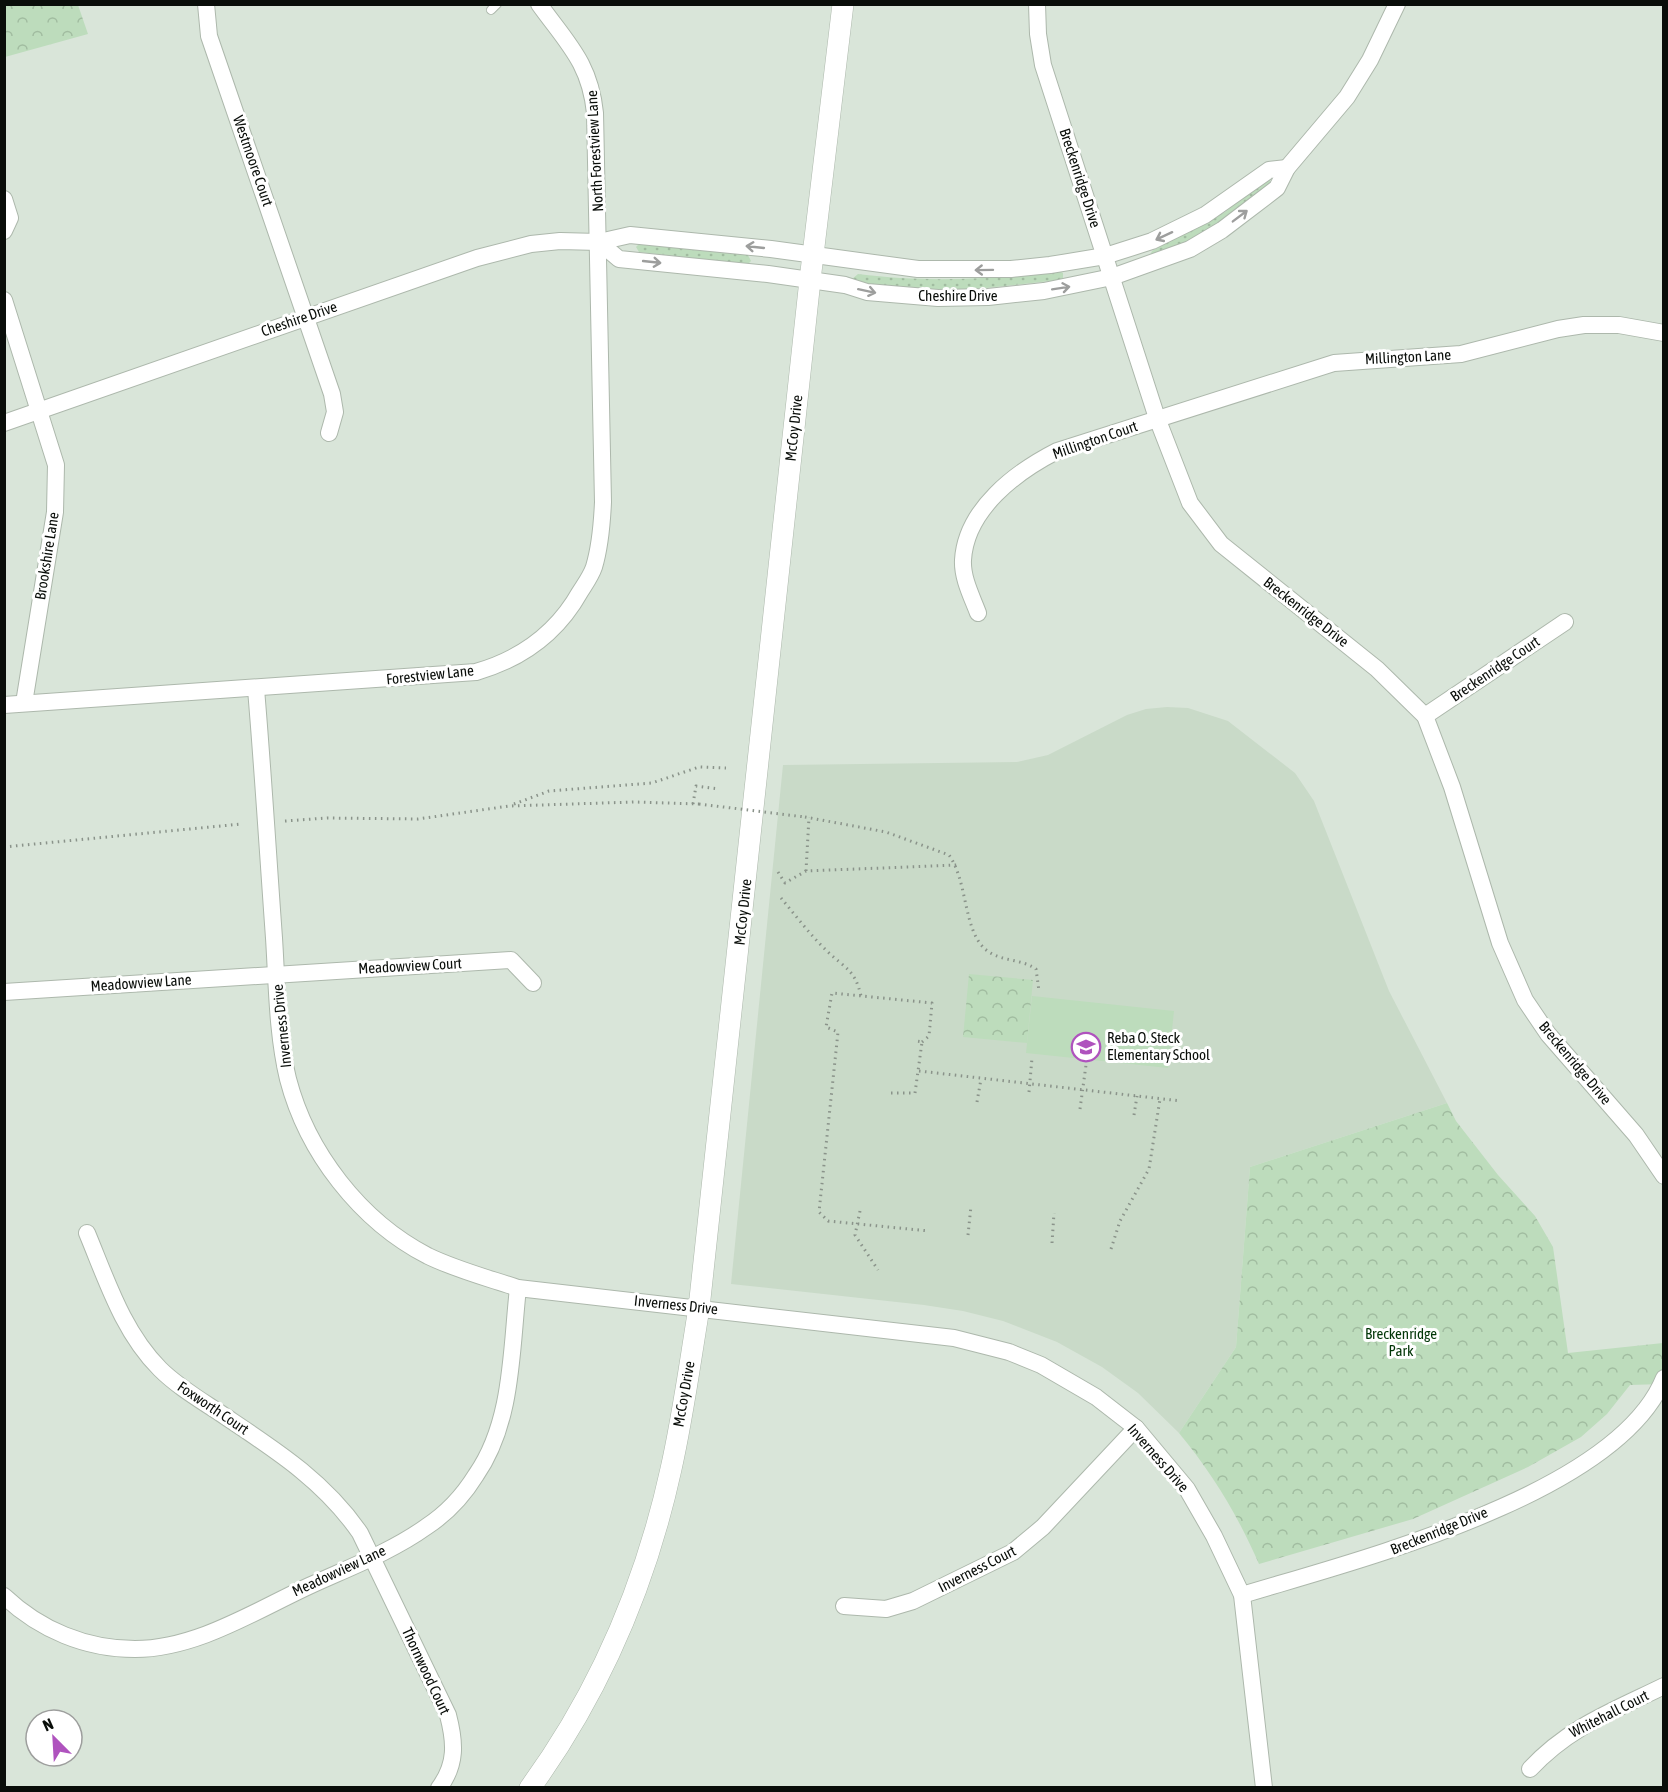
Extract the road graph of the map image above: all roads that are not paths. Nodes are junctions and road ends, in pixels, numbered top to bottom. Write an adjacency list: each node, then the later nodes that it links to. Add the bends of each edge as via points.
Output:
1 (206, 4): 15 (street, Westmoore Court, via 209,36)
2 (539, 4): 9 (street, North Forestview Lane, via 584,67 592,87)
3 (843, 4): 10 (street, McCoy Drive)
4 (1037, 4): 11 (street, Breckenridge Drive, via 1043,64)
5 (1397, 4): 6 (street, Cheshire Drive, via 1347,97)
6 (1287, 168): 11 (street, Cheshire Drive, one-way to 11, via 1269,170 1180,229); 12 (street, Cheshire Drive, one-way to 6, via 1164,260 1222,230 1277,188)
7 (4, 199): 8 (street, via 10,218)
8 (4, 231)
9 (599, 242): 10 (street, Cheshire Drive, one-way to 9, via 630,235); 13 (street, Cheshire Drive, one-way to 13, via 619,259); 15 (street, Cheshire Drive, via 560,241 506,250); 23 (street, Forestview Lane, via 601,528 594,569 574,603 534,645 476,672)
10 (813, 255): 11 (street, Cheshire Drive, one-way to 10, via 1011,269 965,270 918,269); 13 (street, McCoy Drive)
11 (1105, 256): 12 (street, Breckenridge Drive)
12 (1112, 277): 13 (street, Cheshire Drive, one-way to 12, via 867,292 938,298 1044,291); 18 (street, Breckenridge Drive)
13 (810, 280): 33 (street, McCoy Drive)
14 (4, 300): 17 (street, Brookshire Lane)
15 (306, 316): 17 (street, Cheshire Drive); 20 (street, Westmoore Court, via 332,394 335,412)
16 (1664, 333): 18 (street, Millington Lane, via 1619,325 1584,325 1461,354 1334,363)
17 (40, 411): 19 (street, Cheshire Drive); 24 (street, Brookshire Lane, via 56,465 56,487)
18 (1157, 418): 21 (street, Millington Court, via 1032,464 992,499 968,538 963,561); 26 (street, Breckenridge Drive, via 1190,503 1221,544 1369,662)
19 (4, 423)
20 (329, 433)
21 (978, 613)
22 (1565, 622): 26 (street, Breckenridge Court)
23 (256, 689): 24 (street, Forestview Lane); 27 (street, Inverness Drive)
24 (24, 703): 25 (street, Forestview Lane)
25 (4, 705)
26 (1425, 716): 30 (street, Breckenridge Drive, via 1452,787 1500,944 1525,1000 1548,1034 1636,1135)
27 (277, 974): 28 (street, Meadowview Court, via 511,960); 29 (street, Meadowview Lane); 32 (street, Inverness Drive, via 288,1077 311,1137 339,1180 378,1221 428,1256)
28 (532, 983)
29 (4, 992)
30 (1664, 1176)
31 (87, 1233): 36 (street, Foxworth Court, via 120,1314 144,1351 176,1383 318,1483 340,1505)
32 (518, 1288): 33 (street, Inverness Drive); 36 (street, Meadowview Lane, via 506,1392 493,1446 454,1504 426,1528)
33 (699, 1308): 35 (street, Inverness Drive, via 922,1333 1009,1352 1066,1378); 43 (street, McCoy Drive, via 671,1470 644,1562 602,1673 560,1746)
34 (1662, 1388): 37 (street, Breckenridge Drive, via 1602,1451 1557,1479 1428,1539)
35 (1136, 1428): 37 (street, Inverness Drive, via 1187,1489); 39 (street, Inverness Court, via 1044,1527 1013,1552 913,1601 886,1609)
36 (373, 1557): 38 (street, Meadowview Lane, via 209,1632 168,1646 137,1649 71,1639 32,1618); 42 (street, Thornwood Court, via 448,1715 454,1741 453,1759)
37 (1242, 1595): 44 (street, Inverness Drive)
38 (4, 1596)
39 (843, 1606)
40 (1664, 1686): 41 (street, Whitehall Court, via 1581,1726 1551,1746)
41 (1530, 1769)
42 (439, 1788)
43 (530, 1788)
44 (1264, 1788)

